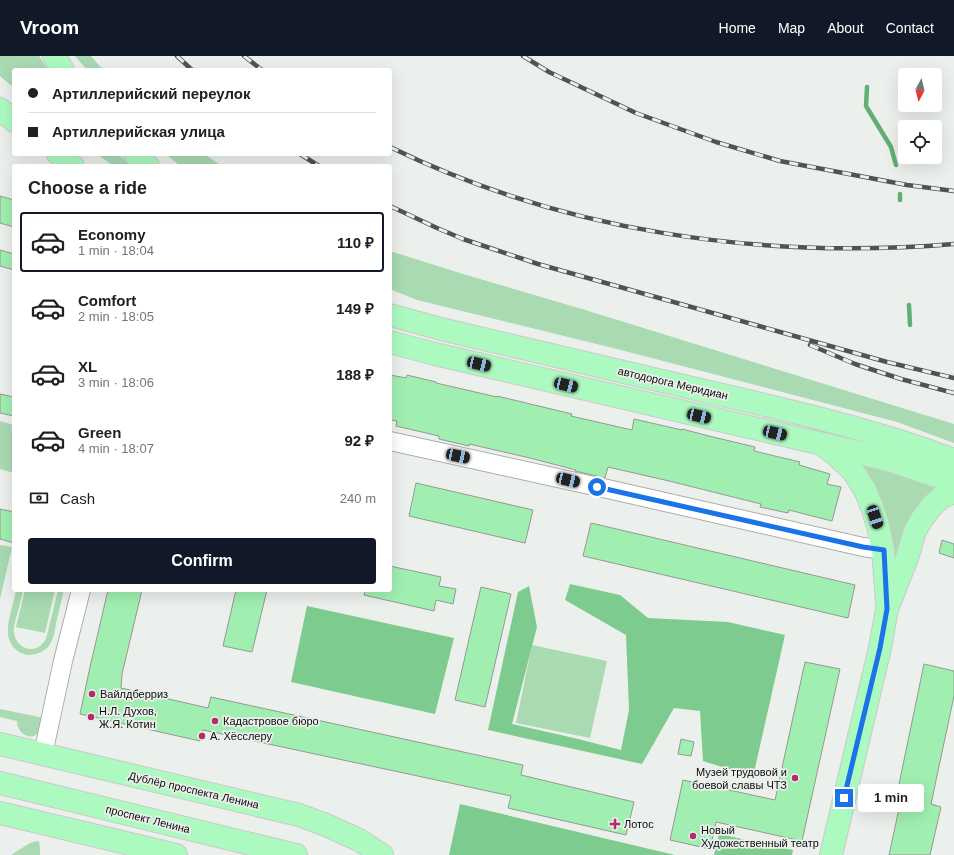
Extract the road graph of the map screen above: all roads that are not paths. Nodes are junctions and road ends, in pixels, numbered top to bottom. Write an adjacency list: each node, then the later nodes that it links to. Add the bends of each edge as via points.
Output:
1 (54, 56): 2 (main road)
2 (63, 68)
3 (0, 109): 4 (main road)
4 (12, 119)
5 (60, 156): 7 (main road)
6 (137, 156): 8 (main road)
7 (70, 164)
8 (146, 164)
9 (392, 316): 13 (main road, автодорога Меридиан, via 839,424 899,440)
10 (392, 343): 12 (main road)
11 (392, 441): 16 (street)
12 (820, 443): 14 (main road, via 892,461); 16 (main road, via 836,455 858,478 872,507)
13 (954, 460)
14 (954, 482)
15 (954, 492): 18 (main road, via 942,497 922,519)
16 (884, 550): 18 (main road)
17 (81, 592): 20 (street)
18 (887, 609): 26 (main road)
19 (0, 744): 20 (main road, Дублёр проспекта Ленина)
20 (43, 754): 25 (main road, Дублёр проспекта Ленина, via 299,815 352,837)
21 (0, 783): 24 (main road, проспект Ленина)
22 (0, 813): 23 (main road)
23 (176, 855)
24 (296, 855)
25 (382, 855)
26 (831, 855)

